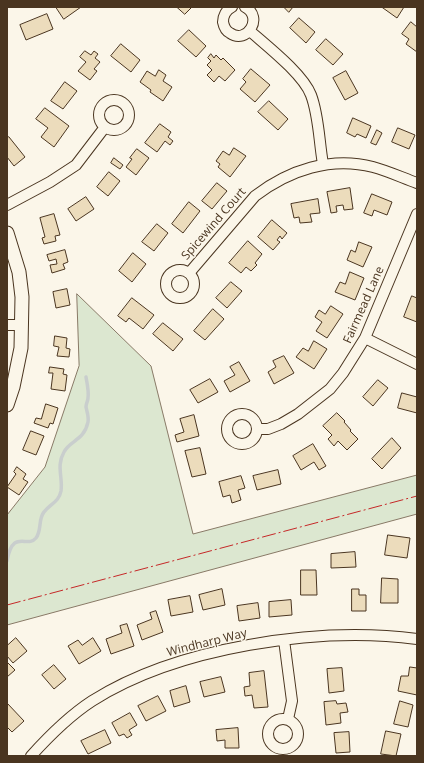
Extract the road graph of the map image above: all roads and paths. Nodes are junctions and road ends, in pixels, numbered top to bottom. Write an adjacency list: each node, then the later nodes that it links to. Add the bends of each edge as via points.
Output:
1 (232, 7): 3 (street, via 226,12 224,27 231,34 241,36)
2 (245, 7): 3 (street, via 253,17)
3 (250, 31): 5 (street, via 297,75 310,94)
4 (105, 127): 7 (street, via 76,165)
5 (323, 164): 6 (street, Spicewind Court, via 373,167); 10 (street, Spicewind Court, via 281,179 255,196)
6 (417, 183)
7 (7, 205)
8 (417, 214): 13 (street, Fairmead Lane)
9 (7, 233): 12 (street, via 19,272)
10 (190, 272)
11 (7, 325): 12 (street)
12 (22, 325): 15 (street, via 19,361)
13 (365, 338): 14 (street); 16 (street, Fairmead Lane, via 343,373 316,401 281,424 268,429)
14 (417, 364)
15 (7, 405)
16 (257, 429)
17 (417, 639): 18 (street, Windharp Way, via 354,636)
18 (284, 640): 19 (street, via 292,701); 20 (street, Windharp Way, via 178,662 117,686 69,718)
19 (288, 719)
20 (31, 756)

